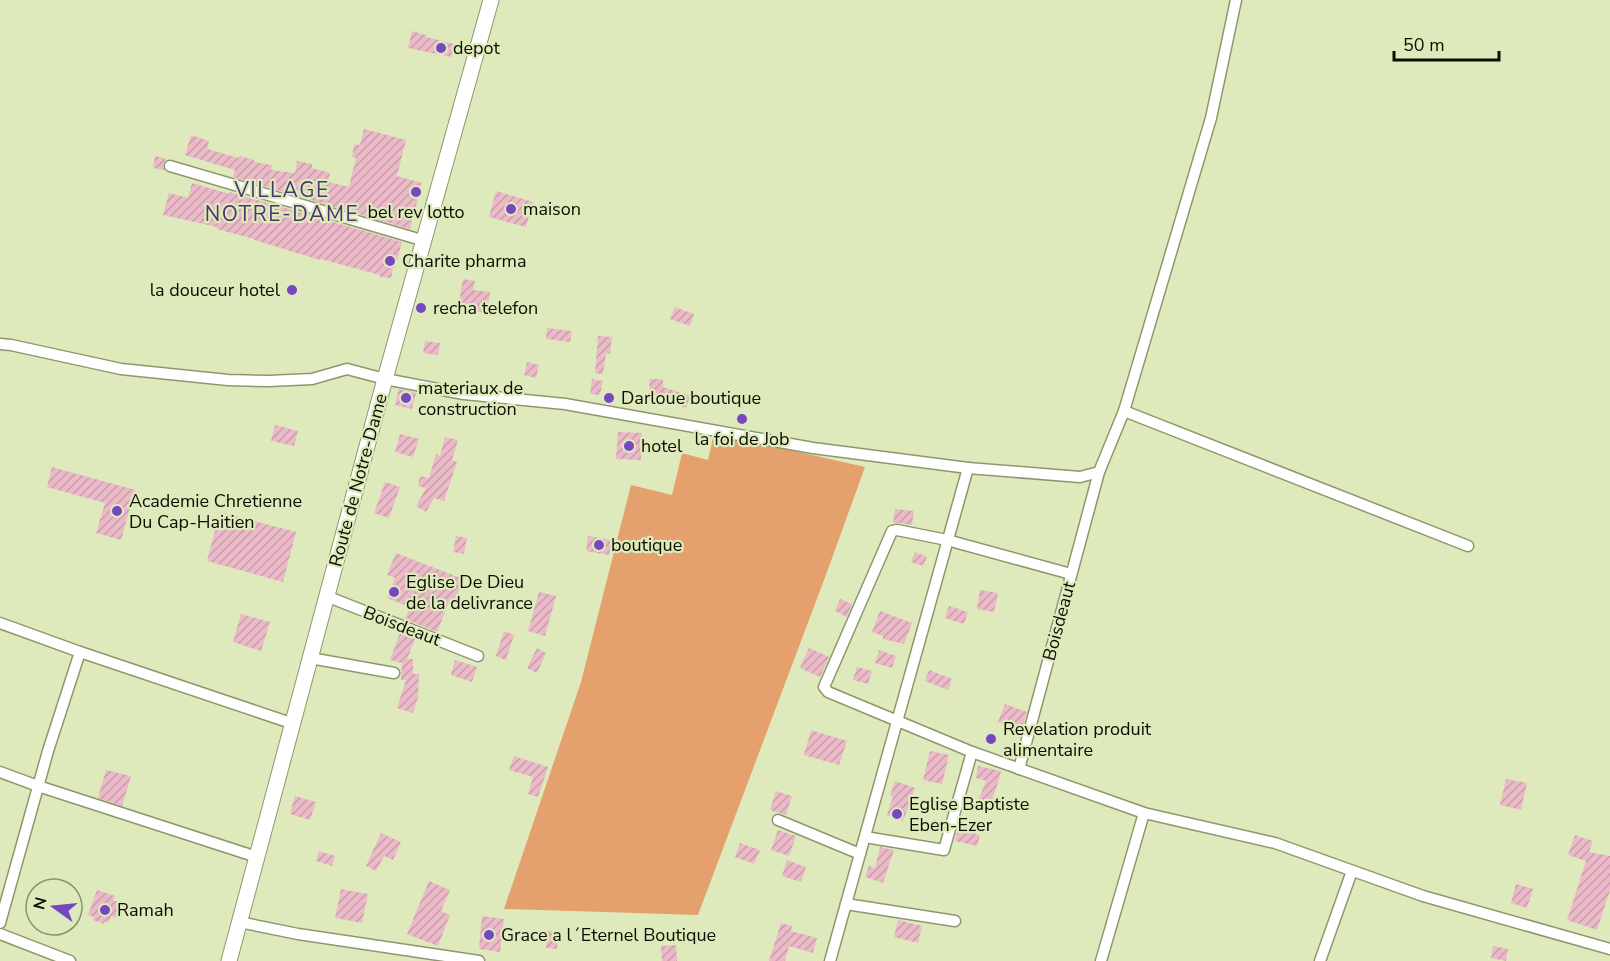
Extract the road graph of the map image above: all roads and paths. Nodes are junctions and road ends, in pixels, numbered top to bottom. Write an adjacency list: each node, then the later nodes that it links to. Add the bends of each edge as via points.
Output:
1 (491, 0): 4 (street, Route de Notre-Dame)
2 (1236, 0): 7 (street, Boisdeaut, via 1211,118)
3 (170, 166): 4 (street)
4 (424, 241): 6 (street, Route de Notre-Dame)
5 (0, 344): 6 (street, via 121,369 228,380 312,379 347,369)
6 (396, 381): 8 (street, via 464,394 565,404 813,448); 13 (street, Route de Notre-Dame)
7 (1124, 411): 9 (street, Boisdeaut); 11 (street)
8 (968, 468): 9 (street, via 1080,477); 10 (street)
9 (1099, 472): 12 (street, Boisdeaut)
10 (947, 540): 12 (street); 19 (street); 19 (street, via 892,531 824,687)
11 (1468, 546)
12 (1071, 574): 22 (street, Boisdeaut)
13 (326, 597): 16 (street, Boisdeaut); 17 (street, Route de Notre-Dame)
14 (0, 622): 15 (street)
15 (80, 652): 20 (street); 24 (street)
16 (478, 656)
17 (310, 658): 18 (street); 20 (street, Route de Notre-Dame)
18 (394, 673)
19 (897, 720): 21 (street); 27 (street)
20 (294, 724): 29 (street, Route de Notre-Dame)
21 (972, 752): 22 (street); 27 (street, via 944,850)
22 (1019, 769): 25 (street)
23 (0, 772): 24 (street)
24 (38, 786): 29 (street); 34 (street)
25 (1144, 813): 30 (street, via 1275,843); 41 (street)
26 (778, 820): 28 (street)
27 (865, 837): 28 (street)
28 (860, 854): 31 (street)
29 (257, 858): 33 (street, Route de Notre-Dame)
30 (1352, 871): 36 (street, via 1424,896); 42 (street)
31 (846, 904): 32 (street); 40 (street)
32 (955, 921)
33 (239, 922): 38 (street, Route de Notre-Dame); 39 (street)
34 (0, 923)
35 (0, 934): 37 (street)
36 (1610, 949)
37 (70, 961)
38 (229, 961)
39 (479, 961)
40 (830, 961)
41 (1101, 961)
42 (1320, 961)

